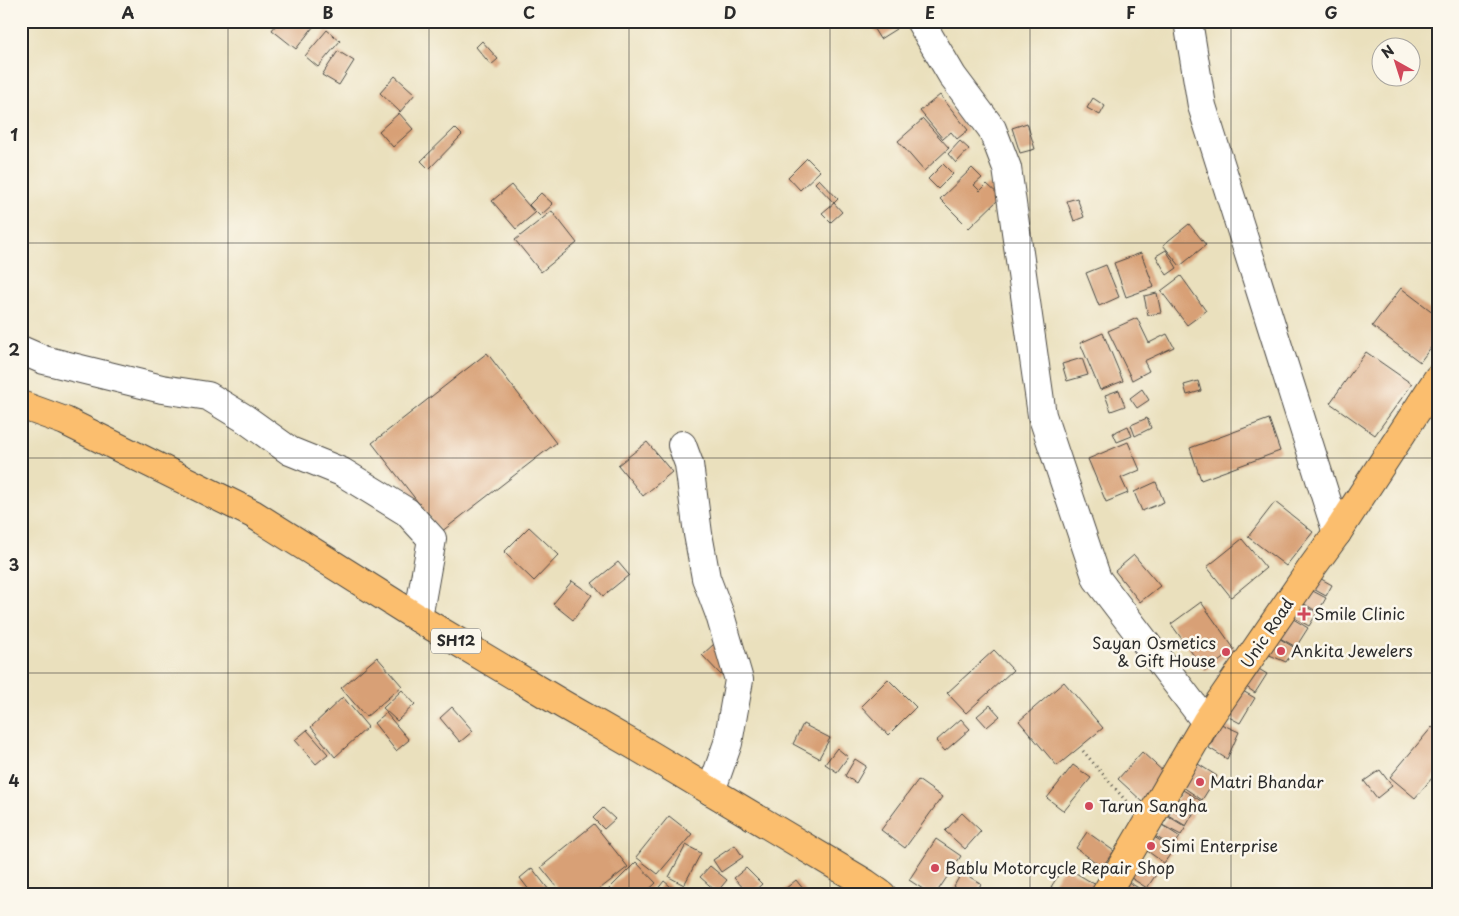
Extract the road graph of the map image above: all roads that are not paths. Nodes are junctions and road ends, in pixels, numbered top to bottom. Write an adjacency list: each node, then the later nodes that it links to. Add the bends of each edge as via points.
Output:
1 (920, 21): 9 (street, via 953,77 992,129 1007,168 1042,415 1097,579)
2 (1188, 21): 7 (street, via 1202,106)
3 (21, 350): 8 (street, via 44,360 162,389 208,396 290,451 342,472 407,512 432,539)
4 (1438, 378): 7 (main road, Unic Road)
5 (21, 405): 8 (main road, SH12, via 65,421 253,514)
6 (682, 445): 10 (street, via 689,464 706,578 739,680 728,743)
7 (1337, 533): 9 (main road, Unic Road)
8 (418, 618): 10 (main road, SH12)
9 (1206, 722): 12 (main road, Unic Road)
10 (711, 791): 11 (main road, SH12)
11 (882, 895)
12 (1105, 895)

